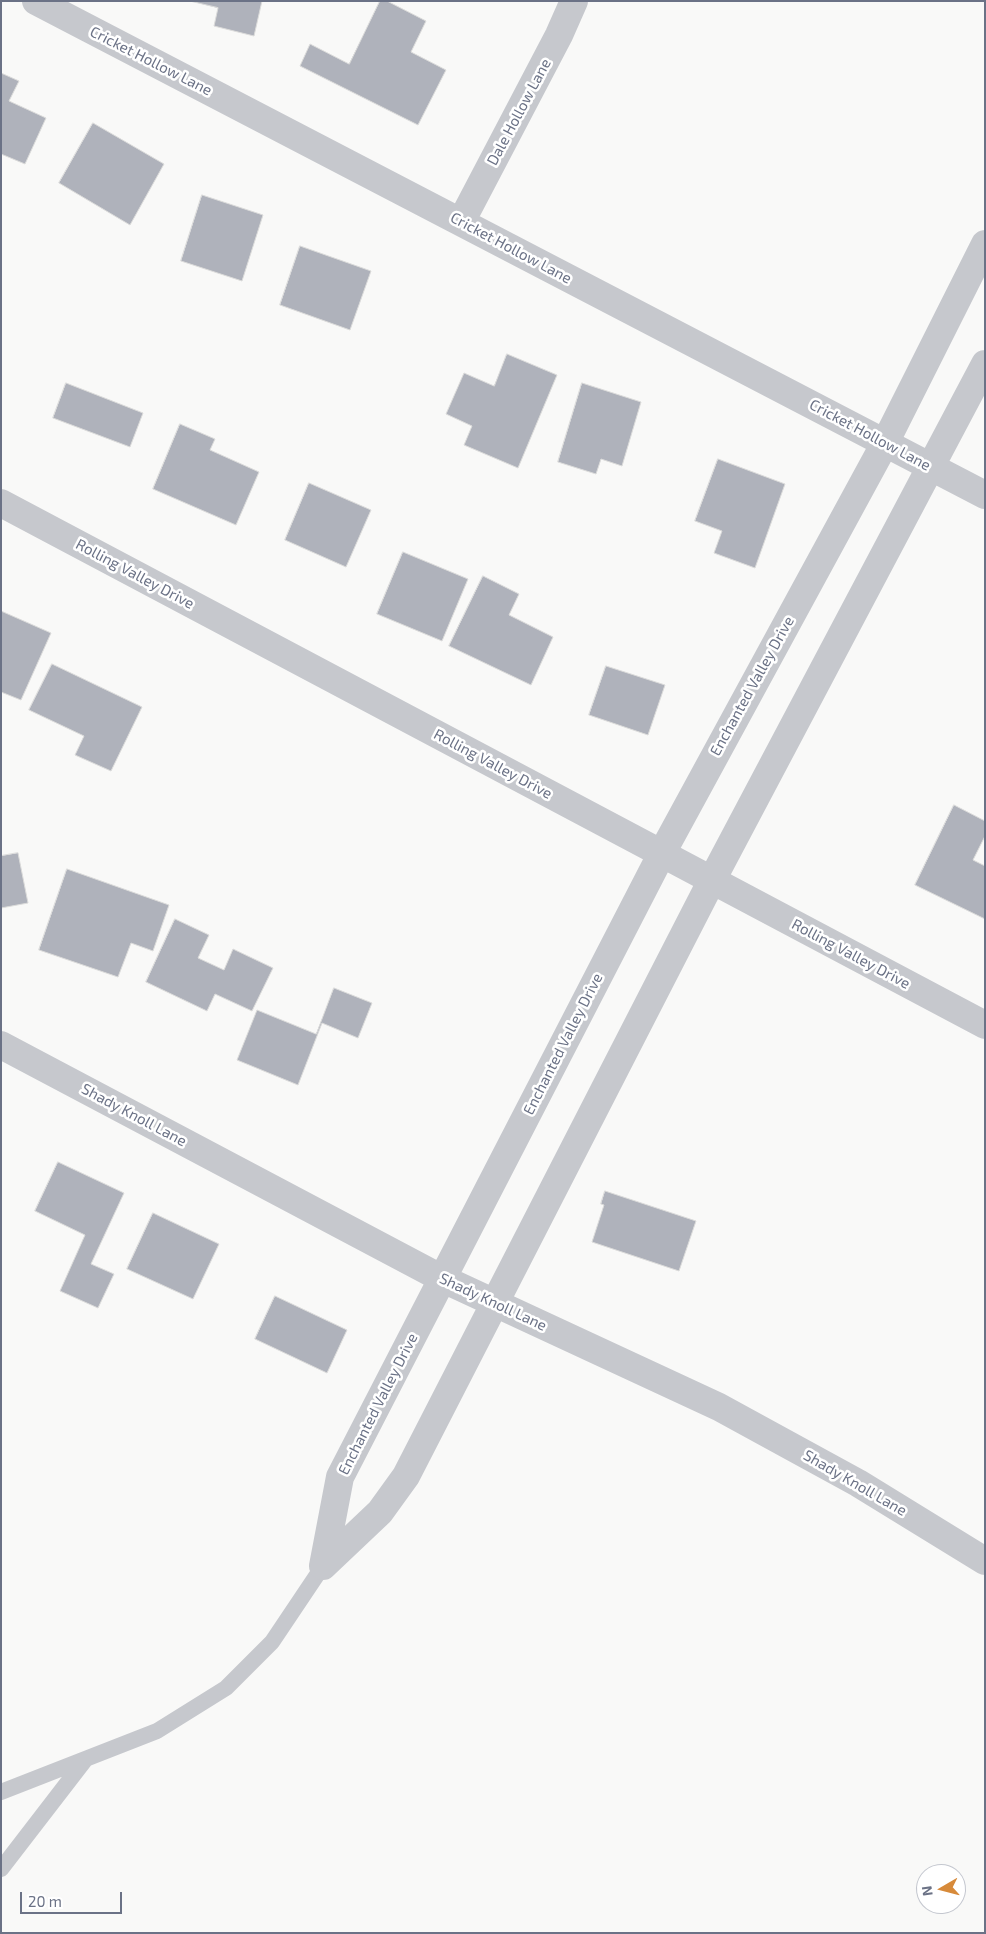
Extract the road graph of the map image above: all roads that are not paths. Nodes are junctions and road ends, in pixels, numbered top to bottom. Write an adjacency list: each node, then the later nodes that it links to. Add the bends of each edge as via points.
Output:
1 (36, 1): 3 (street, Cricket Hollow Lane)
2 (574, 1): 4 (street, Dale Hollow Lane)
3 (66, 8): 4 (street, Cricket Hollow Lane)
4 (462, 222): 7 (street, Cricket Hollow Lane)
5 (985, 244): 7 (street, Enchanted Valley Drive)
6 (985, 364): 8 (street)
7 (885, 443): 8 (street, Cricket Hollow Lane); 11 (street, Enchanted Valley Drive)
8 (930, 466): 9 (street, Cricket Hollow Lane); 12 (street)
9 (985, 495)
10 (1, 503): 11 (street, Rolling Valley Drive)
11 (662, 853): 12 (street, Rolling Valley Drive); 15 (street, Enchanted Valley Drive)
12 (712, 880): 13 (street, Rolling Valley Drive); 16 (street)
13 (985, 1025)
14 (1, 1045): 15 (street, Shady Knoll Lane)
15 (441, 1278): 16 (street, Shady Knoll Lane); 18 (street, Enchanted Valley Drive, via 340,1476)
16 (494, 1303): 17 (street, Shady Knoll Lane, via 719,1407 858,1483); 18 (street, via 406,1476 380,1512)
17 (985, 1560)
18 (324, 1566): 19 (lane, via 272,1642 226,1688 157,1730)
19 (86, 1760): 20 (lane); 21 (lane)
20 (1, 1792)
21 (1, 1869)

